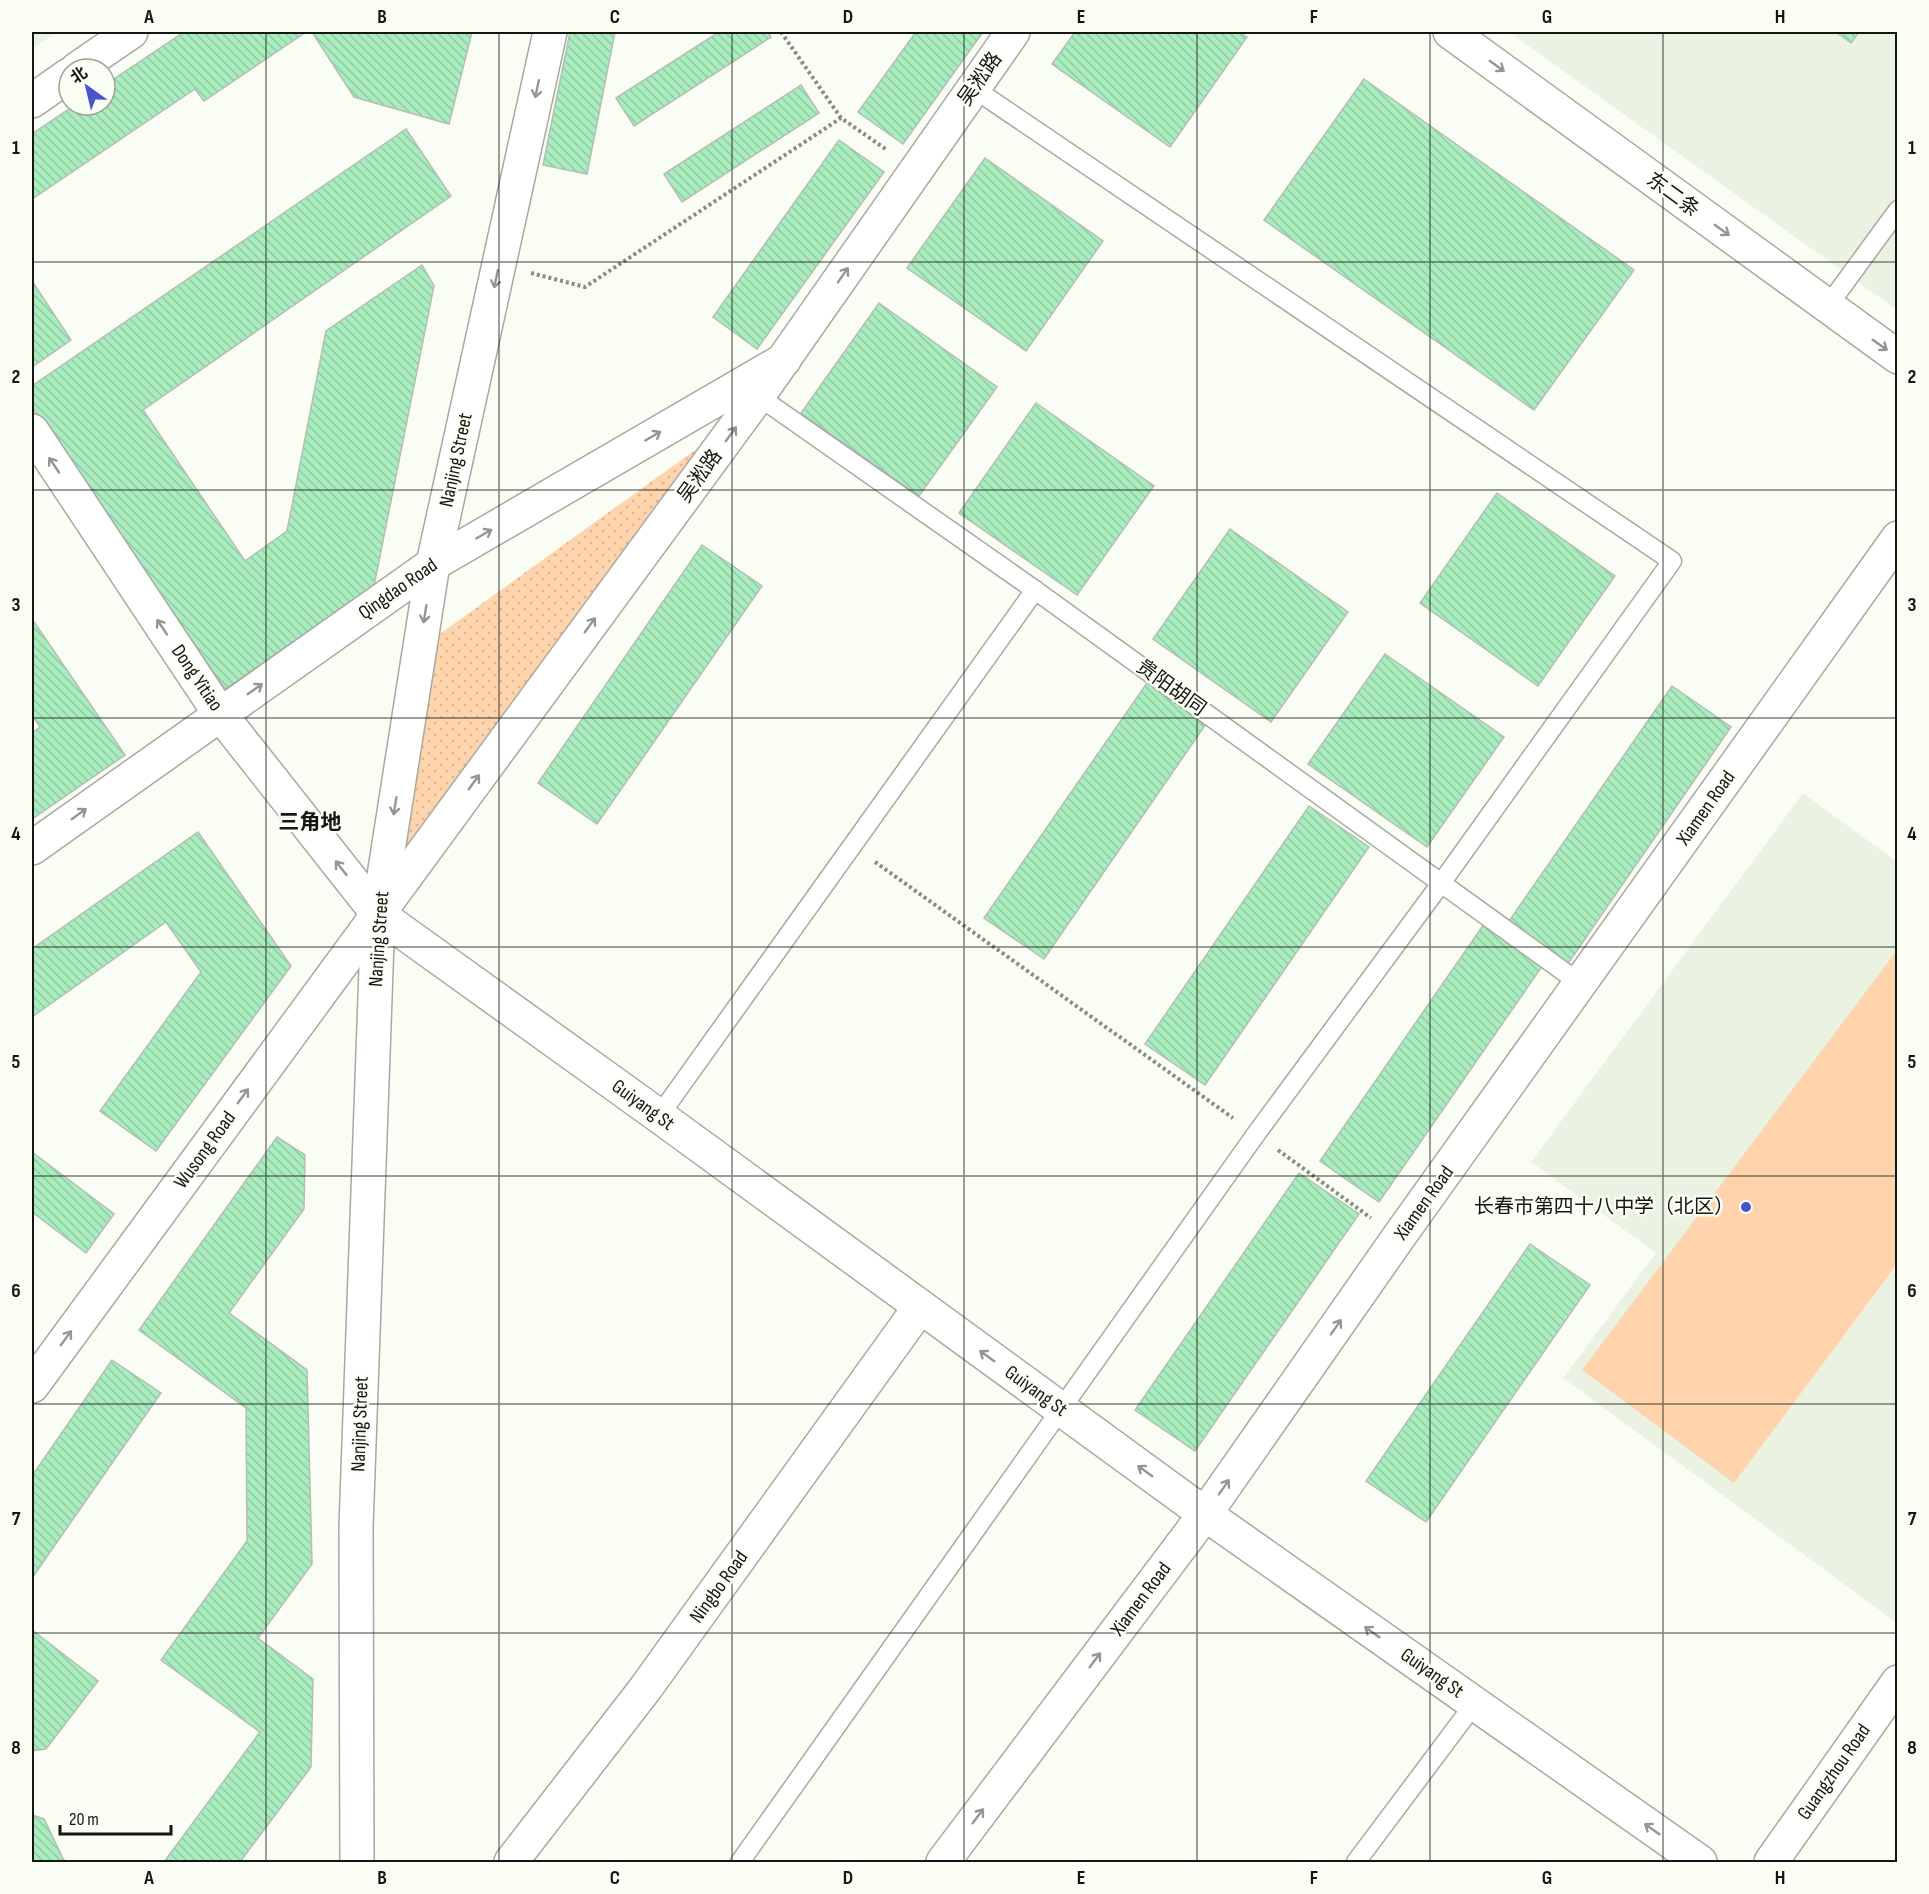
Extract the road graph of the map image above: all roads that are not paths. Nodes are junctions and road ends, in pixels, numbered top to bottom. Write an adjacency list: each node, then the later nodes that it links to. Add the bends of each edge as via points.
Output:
1 (131, 32): 5 (street)
2 (550, 32): 16 (street, Nanjing Street, one-way to 16)
3 (1013, 32): 7 (street, 吴淞路)
4 (1450, 32): 10 (street, 东二条, one-way to 10)
5 (95, 57)
6 (57, 83): 8 (street)
7 (973, 88): 12 (street, 吴淞路, one-way to 7); 20 (lane, via 1672,561)
8 (32, 100)
9 (1898, 210): 10 (lane)
10 (1827, 307): 11 (street, 东二条, one-way to 11)
11 (1898, 357)
12 (784, 360): 13 (street, 吴淞路); 16 (street, Qingdao Road, one-way to 12)
13 (758, 396): 17 (lane, 贵阳胡同); 21 (street, 吴淞路, one-way to 13)
14 (32, 431): 18 (street, Dong Yitiao, one-way to 14)
15 (1898, 538): 22 (street, Xiamen Road)
16 (434, 564): 18 (street, Qingdao Road, one-way to 16); 21 (street, Nanjing Street, one-way to 21)
17 (1035, 590): 20 (lane, 贵阳胡同); 23 (lane)
18 (220, 714): 19 (street, Qingdao Road, one-way to 18); 21 (street, Dong Yitiao, one-way to 18)
19 (32, 848)
20 (1442, 882): 22 (lane, 贵阳胡同); 26 (lane)
21 (378, 914): 23 (street, Guiyang St); 25 (street, Wusong Road, one-way to 21); 30 (street, Nanjing Street, via 356,1527)
22 (1581, 984): 27 (street, Xiamen Road, one-way to 22)
23 (659, 1116): 24 (street, Guiyang St)
24 (920, 1307): 26 (street, Guiyang St, one-way to 24); 31 (street, Ningbo Road, via 645,1689)
25 (32, 1386)
26 (1060, 1409): 27 (street, Guiyang St, one-way to 26); 32 (lane)
27 (1205, 1514): 29 (street, Guiyang St, one-way to 27); 33 (street, Xiamen Road, one-way to 27)
28 (1898, 1682): 36 (street, Guangzhou Road)
29 (1475, 1703): 34 (lane); 35 (street, Guiyang St, one-way to 29)
30 (357, 1863)
31 (511, 1863)
32 (740, 1863)
33 (943, 1863)
34 (1356, 1863)
35 (1700, 1863)
36 (1771, 1863)

